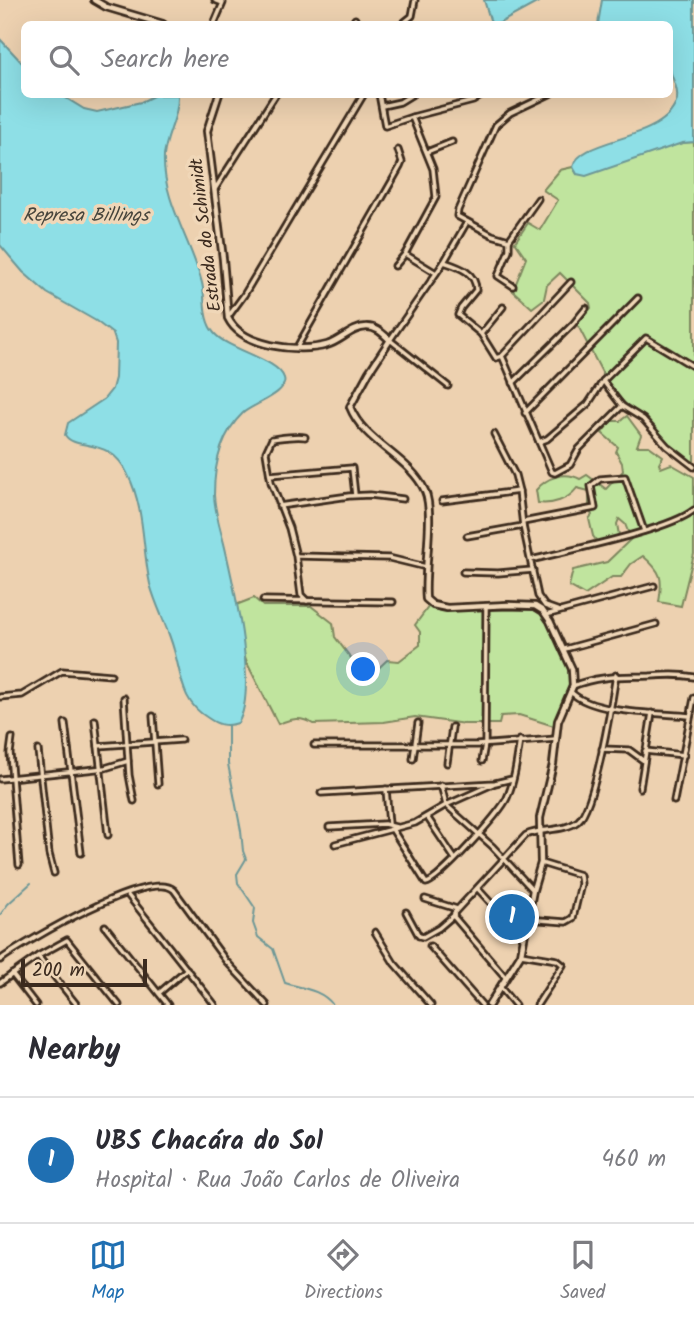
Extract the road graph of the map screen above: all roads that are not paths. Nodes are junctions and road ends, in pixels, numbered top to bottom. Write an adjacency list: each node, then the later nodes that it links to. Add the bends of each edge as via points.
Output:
1 (94, 0): 5 (street)
2 (215, 0): 4 (street)
3 (415, 0): 7 (street, via 412,16)
4 (224, 1): 6 (street)
5 (153, 21)
6 (215, 21)
7 (406, 21)
8 (218, 98): 20 (street, Estrada do Schimidt, via 207,131)
9 (273, 98): 20 (street)
10 (361, 98): 33 (street)
11 (380, 98): 15 (street)
12 (406, 98): 15 (street)
13 (477, 98): 16 (street)
14 (542, 98): 22 (street, via 496,125 458,210 458,218)
15 (382, 106): 16 (street, via 387,127)
16 (412, 117): 19 (street)
17 (452, 142): 19 (street)
18 (398, 150): 36 (street, via 400,167)
19 (427, 152): 24 (street, via 436,197)
20 (214, 191): 33 (street, Estrada do Schimidt)
21 (538, 199): 23 (street)
22 (467, 222): 23 (street); 25 (street)
23 (509, 240): 29 (street, via 498,276)
24 (405, 254): 26 (street); 27 (street)
25 (444, 262): 27 (street); 34 (street, via 473,278 476,290 458,315)
26 (395, 266)
27 (436, 274): 35 (street)
28 (571, 282): 37 (street)
29 (513, 286)
30 (638, 298): 43 (street)
31 (503, 307): 34 (street)
32 (586, 308): 40 (street)
33 (228, 318): 36 (street, Estrada do Schimidt, via 247,338)
34 (481, 334): 37 (street, via 496,358)
35 (390, 340): 36 (street, Estrada do Schimidt, via 378,329 363,327 329,345); 41 (street); 60 (street, via 350,407 363,427 425,489 429,506)
36 (297, 347)
37 (502, 356): 40 (street)
38 (694, 367): 39 (street, via 646,338)
39 (603, 382): 42 (street); 46 (street, via 588,404)
40 (513, 383): 43 (street)
41 (448, 386)
42 (622, 406): 46 (street, via 579,449 570,465 555,473); 47 (street, via 643,419)
43 (525, 413): 46 (street)
44 (494, 434): 49 (street)
45 (305, 437): 48 (street, via 268,443)
46 (539, 442)
47 (694, 467)
48 (270, 475): 50 (street, via 352,468); 53 (street)
49 (519, 491): 52 (street); 55 (street)
50 (355, 495): 51 (street); 53 (street)
51 (403, 499)
52 (442, 501)
53 (279, 506): 58 (street)
54 (694, 510): 56 (street)
55 (523, 524): 56 (street, via 595,508 591,486 600,479 625,477); 57 (street); 59 (street)
56 (644, 531): 59 (street)
57 (467, 536)
58 (296, 556): 60 (street, via 388,558); 65 (street, via 301,595)
59 (531, 560): 61 (street)
60 (426, 567): 67 (street, via 429,604)
61 (533, 570): 62 (street); 68 (street, via 541,603)
62 (463, 572)
63 (654, 586): 68 (street)
64 (263, 600): 65 (street)
65 (307, 601): 66 (street)
66 (393, 602)
67 (486, 606): 69 (street, via 535,606); 96 (street)
68 (559, 611): 69 (street)
69 (546, 615): 71 (street)
70 (656, 624): 71 (street)
71 (565, 649): 75 (street)
72 (111, 675): 77 (street, via 62,671 22,695)
73 (617, 675): 74 (street); 75 (street); 80 (street)
74 (694, 677)
75 (573, 686): 76 (street)
76 (571, 692): 80 (street, via 578,699); 89 (street, via 558,721)
77 (0, 697)
78 (124, 698): 93 (street)
79 (694, 698): 83 (street)
80 (610, 708): 81 (street); 99 (street)
81 (652, 713): 83 (street); 101 (street)
82 (153, 716): 92 (street)
83 (691, 716): 102 (street)
84 (96, 720): 98 (street)
85 (65, 723): 109 (street)
86 (418, 723): 94 (street)
87 (452, 727): 95 (street)
88 (12, 738): 111 (street)
89 (556, 739): 91 (street); 126 (street)
90 (181, 740): 92 (street)
91 (520, 740): 96 (street); 113 (street)
92 (155, 742): 93 (street); 115 (street)
93 (127, 744): 98 (street); 104 (street)
94 (415, 744): 95 (street); 97 (street); 103 (street)
95 (451, 744): 96 (street); 107 (street)
96 (485, 744): 105 (street)
97 (314, 745)
98 (98, 746): 108 (street)
99 (601, 749): 106 (street, via 629,750); 126 (street, via 582,816 569,825)
100 (38, 750): 110 (street)
101 (645, 751): 102 (street); 106 (street)
102 (684, 755): 121 (street)
103 (413, 759)
104 (128, 761): 108 (street); 120 (street)
105 (482, 761)
106 (644, 761): 118 (street)
107 (447, 763)
108 (101, 769): 109 (street); 128 (street)
109 (71, 771): 110 (street); 130 (street)
110 (40, 774): 111 (street); 135 (street)
111 (12, 778): 112 (street); 134 (street)
112 (0, 779)
113 (512, 779): 114 (street); 127 (street, via 505,802)
114 (495, 783): 116 (street); 122 (street)
115 (158, 784)
116 (441, 785): 117 (street); 122 (street)
117 (386, 789): 119 (street); 125 (street)
118 (640, 789)
119 (321, 793)
120 (134, 801)
121 (674, 801)
122 (446, 805): 123 (street); 127 (street)
123 (427, 817): 125 (street); 132 (street)
124 (329, 827): 125 (street)
125 (393, 827): 129 (street); 132 (street, via 428,884)
126 (540, 830): 131 (street, via 526,835); 133 (street)
127 (478, 833): 131 (street); 132 (street)
128 (108, 835)
129 (335, 844)
130 (81, 853)
131 (505, 858): 136 (street); 137 (street)
132 (455, 859)
133 (541, 863): 137 (street); 143 (street, via 580,875 576,907 569,922)
134 (19, 865)
135 (54, 873)
136 (478, 889): 140 (street); 146 (street)
137 (533, 890): 143 (street)
138 (127, 894): 150 (street, via 48,929); 151 (street); 162 (street, via 171,886 226,961)
139 (425, 899): 140 (street)
140 (457, 909): 142 (street)
141 (406, 912): 142 (street, via 422,937)
142 (454, 916): 153 (street)
143 (527, 919): 146 (street)
144 (104, 926): 156 (street)
145 (374, 932): 163 (street)
146 (523, 938): 148 (street)
147 (430, 947): 164 (street)
148 (521, 954): 153 (street); 167 (street, via 563,965)
149 (38, 956): 152 (street); 158 (street); 159 (street, via 65,940)
150 (0, 960)
151 (187, 969): 156 (street); 161 (street)
152 (12, 974): 154 (street); 157 (street)
153 (506, 978): 155 (street)
154 (0, 983)
155 (500, 987): 165 (street); 166 (street)
156 (159, 993): 160 (street)
157 (36, 1005)
158 (77, 1005)
159 (119, 1005)
160 (168, 1005)
161 (215, 1005)
162 (267, 1005)
163 (431, 1005)
164 (482, 1005)
165 (489, 1005)
166 (515, 1005)
167 (537, 1005)

